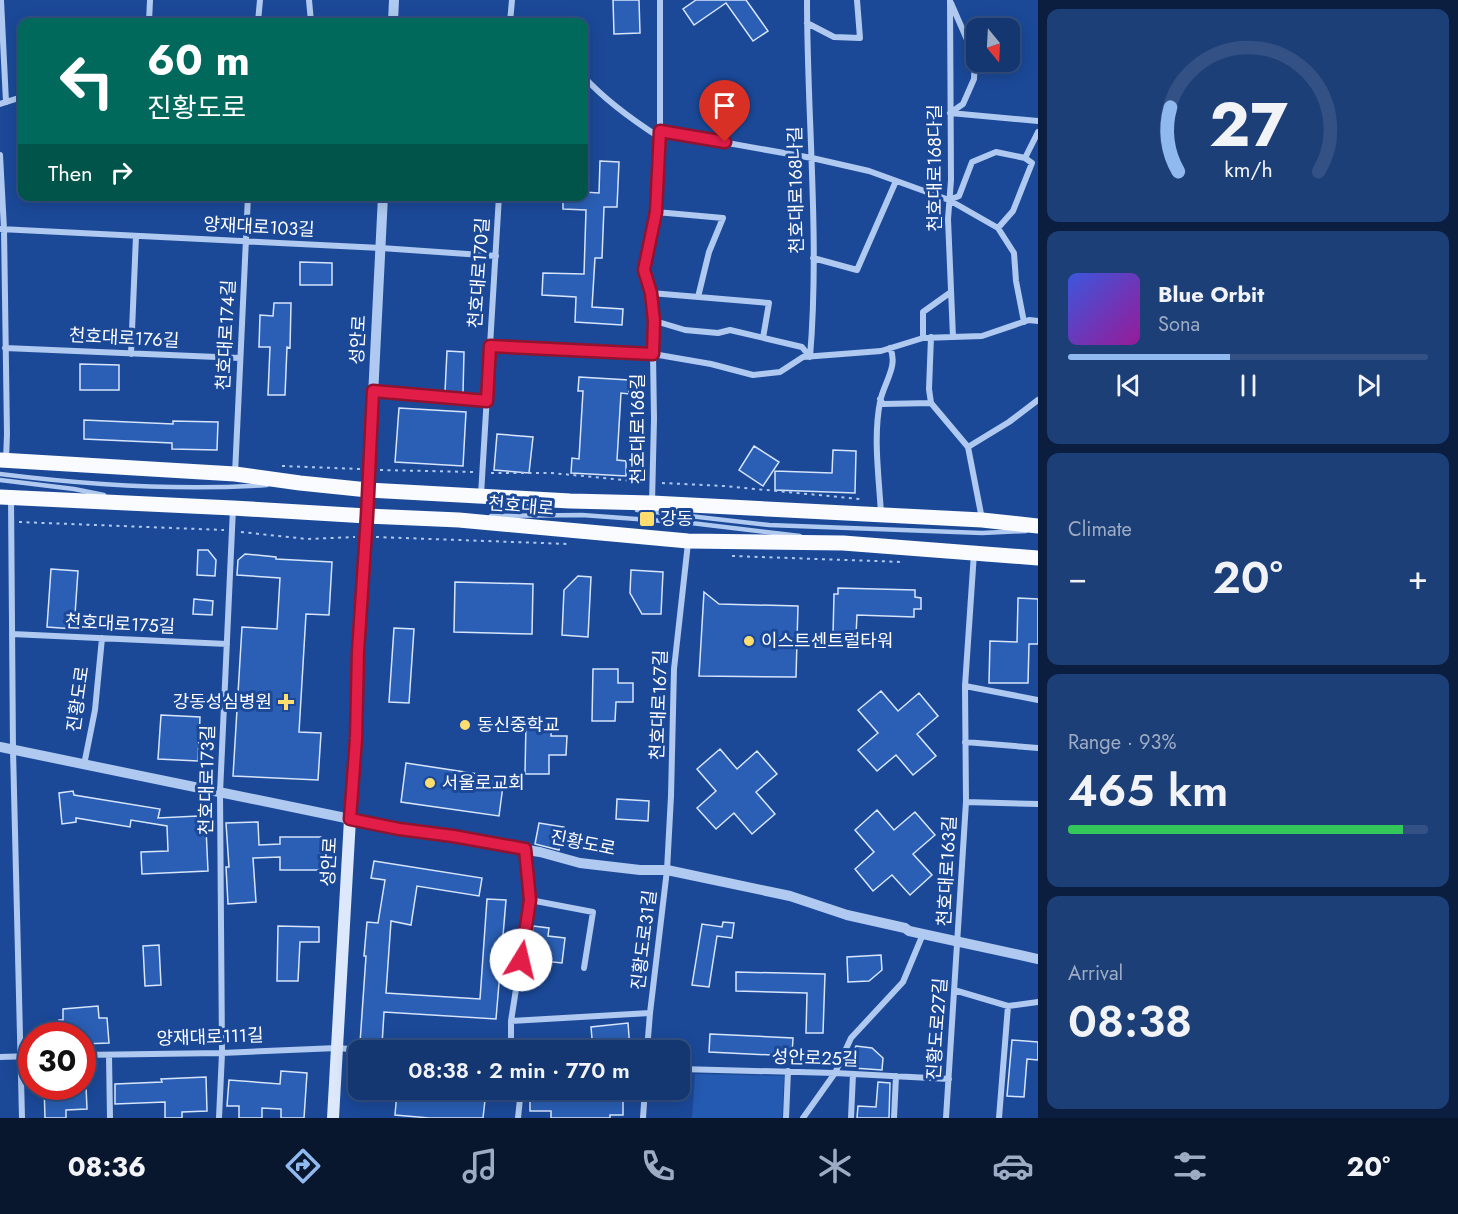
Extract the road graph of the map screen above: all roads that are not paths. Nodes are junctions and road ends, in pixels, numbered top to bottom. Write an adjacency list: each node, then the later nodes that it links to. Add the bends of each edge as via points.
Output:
1 (1, 0): 11 (street)
2 (150, 0): 12 (street)
3 (260, 0): 13 (street)
4 (309, 0): 14 (street)
5 (394, 0): 15 (street)
6 (512, 0): 16 (street)
7 (660, 0): 24 (street, 천호대로168길)
8 (807, 0): 17 (street, 천호대로168나길)
9 (858, 0): 17 (street, via 860,38 834,37)
10 (950, 0): 21 (street, 천호대로168다길); 21 (street, via 975,58 974,79 963,104)
11 (1, 17): 20 (street)
12 (149, 18)
13 (258, 18)
14 (311, 18)
15 (393, 18)
16 (510, 18)
17 (807, 23): 26 (street, 천호대로168나길)
18 (588, 82): 24 (street, via 627,116)
19 (18, 98): 20 (street)
20 (3, 104)
21 (950, 113): 22 (street); 29 (street, 천호대로168다길)
22 (1038, 121)
23 (1038, 132): 27 (street)
24 (659, 134): 26 (street); 33 (street, 천호대로168길)
25 (0, 155): 35 (street)
26 (812, 158): 28 (street); 40 (street, 천호대로168나길)
27 (1025, 158): 29 (street, via 996,152 981,157 972,162 959,196); 34 (street, via 1032,163 1013,211)
28 (896, 181): 29 (street); 40 (street, via 857,270)
29 (949, 200): 34 (street); 41 (street, 천호대로168다길)
30 (248, 201): 37 (street, 천호대로174길)
31 (382, 201): 38 (street, 성안로)
32 (499, 201): 39 (street, 천호대로170길)
33 (656, 212): 42 (street, 천호대로168길, via 644,270); 43 (street, via 723,218 709,252)
34 (998, 228): 46 (street, via 1014,253)
35 (2, 229): 36 (street, 양재대로103길); 52 (street)
36 (136, 236): 37 (street, 양재대로103길); 54 (street)
37 (245, 241): 38 (street, 양재대로103길); 57 (street, 천호대로174길)
38 (381, 248): 39 (street); 58 (street, 성안로)
39 (496, 256): 51 (street, 천호대로170길)
40 (813, 258): 56 (street, 천호대로168나길)
41 (951, 292): 48 (street, 천호대로168다길); 50 (street, via 923,312)
42 (651, 293): 43 (street); 44 (street, 천호대로168길)
43 (699, 297): 49 (street, via 769,303)
44 (654, 321): 49 (street, via 685,330 730,330); 55 (street, 천호대로168길)
45 (1038, 321): 46 (street)
46 (1024, 322): 48 (street, via 982,336)
47 (931, 337): 48 (street); 50 (street); 62 (street)
48 (953, 337)
49 (763, 338): 56 (street, via 802,347)
50 (923, 338): 53 (street)
51 (490, 346): 55 (street, 천호대로168길); 61 (street, 천호대로170길)
52 (5, 348): 54 (street, 천호대로176길); 64 (street, via 7,434)
53 (890, 348): 56 (street); 59 (street, via 892,367)
54 (131, 354): 57 (street, 천호대로176길)
55 (653, 354): 56 (street, via 753,375 780,372 803,357); 72 (street, 천호대로168길)
56 (810, 357)
57 (240, 358): 65 (street, 천호대로174길)
58 (373, 391): 61 (street); 68 (street, 성안로)
59 (880, 399): 62 (street, via 883,404); 75 (street, via 876,428)
60 (1038, 400): 63 (street)
61 (487, 401): 69 (street, 천호대로170길)
62 (931, 403): 63 (street)
63 (968, 447): 78 (street)
64 (2, 465): 65 (main road, 천호대로); 67 (lane, via 54,481 152,487)
65 (235, 474): 67 (main road, 천호대로)
66 (0, 480): 73 (lane)
67 (300, 483): 68 (main road, 천호대로)
68 (368, 490): 69 (main road, 천호대로); 76 (street, 성안로)
69 (482, 496): 71 (main road, 천호대로)
70 (6, 497): 73 (main road, 천호대로); 85 (street, via 12,522)
71 (570, 501): 72 (main road, 천호대로); 80 (lane, via 769,525 982,533)
72 (652, 503): 75 (main road, 천호대로)
73 (149, 504): 74 (main road, 천호대로)
74 (233, 508): 76 (main road, 천호대로); 87 (street, 천호대로173길)
75 (881, 508): 78 (main road, 천호대로)
76 (367, 516): 77 (main road, 천호대로); 98 (main road, 성안로)
77 (459, 520): 81 (main road, 천호대로); 82 (lane, via 500,515 582,515 780,532)
78 (982, 520): 79 (main road, 천호대로)
79 (1038, 526)
80 (1038, 531)
81 (688, 541): 82 (main road, 천호대로); 100 (street, 천호대로167길, via 674,669)
82 (843, 543): 83 (main road, 천호대로)
83 (974, 553): 84 (main road, 천호대로); 88 (street, 천호대로163길)
84 (1038, 558)
85 (12, 634): 86 (street, 천호대로175길); 93 (street)
86 (102, 638): 87 (street, 천호대로175길); 94 (street, 진황도로, via 95,710)
87 (227, 644): 95 (street, 천호대로173길)
88 (965, 686): 89 (street); 90 (street, 천호대로163길)
89 (1038, 700)
90 (965, 742): 92 (street); 96 (street, 천호대로163길)
91 (0, 747): 93 (street, 진황도로)
92 (1038, 748)
93 (13, 750): 94 (street, 진황도로); 111 (street)
94 (84, 765): 95 (street, 진황도로)
95 (220, 793): 98 (street, 진황도로); 116 (street, 천호대로173길)
96 (966, 802): 97 (street, 천호대로163길); 103 (street, 천호대로163길)
97 (1038, 804)
98 (350, 819): 99 (street, 진황도로); 114 (main road, 성안로)
99 (525, 849): 100 (street, 진황도로, via 580,863); 101 (street)
100 (667, 870): 102 (street, 진황도로, via 790,896); 109 (street, 진황도로31길)
101 (530, 900): 105 (street, via 593,912); 110 (street)
102 (923, 934): 103 (street, 진황도로); 123 (street, via 903,982 851,1038)
103 (958, 941): 104 (street, 진황도로); 106 (street, 진황도로27길)
104 (1038, 959)
105 (584, 968)
106 (954, 990): 108 (street); 126 (street, 진황도로27길)
107 (1038, 1002): 108 (street)
108 (1008, 1006): 141 (street)
109 (650, 1013): 110 (street, 진황도로31길); 113 (street, 진황도로31길)
110 (512, 1021): 112 (street)
111 (19, 1022)
112 (511, 1040)
113 (648, 1040)
114 (337, 1048): 115 (street); 116 (street, 양재대로111길); 133 (main road, 성안로)
115 (348, 1049)
116 (222, 1053): 118 (street, 양재대로111길); 132 (street, 천호대로173길)
117 (96, 1055): 118 (street, 양재대로111길)
118 (109, 1055): 131 (street)
119 (18, 1056): 120 (street)
120 (0, 1057)
121 (690, 1069): 122 (street, 성안로25길)
122 (788, 1071): 123 (street, 성안로25길); 136 (street)
123 (835, 1072): 124 (street, 성안로25길); 137 (street)
124 (853, 1074): 125 (street, 성안로25길); 138 (street)
125 (896, 1076): 126 (street, 성안로25길); 139 (street)
126 (949, 1079): 140 (street, 진황도로27길)
127 (21, 1100): 130 (street)
128 (520, 1100): 134 (street)
129 (644, 1100): 135 (street)
130 (22, 1118)
131 (110, 1118)
132 (219, 1118)
133 (333, 1118)
134 (518, 1118)
135 (643, 1118)
136 (786, 1118)
137 (803, 1118)
138 (850, 1118)
139 (894, 1118)
140 (946, 1118)
141 (999, 1118)

